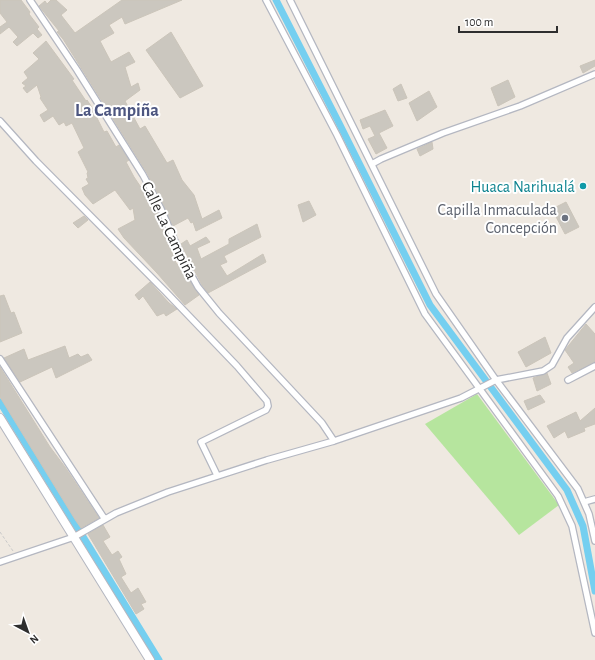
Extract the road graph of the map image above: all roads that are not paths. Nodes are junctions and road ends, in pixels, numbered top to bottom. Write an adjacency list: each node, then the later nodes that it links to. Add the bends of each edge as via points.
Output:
1 (30, 0): 14 (street, Calle La Campiña, via 143,175 198,287 322,424)
2 (266, 0): 12 (street, via 337,135 418,302 440,337)
3 (290, 0): 6 (street)
4 (595, 74): 6 (street, via 520,106 443,133)
5 (0, 121): 15 (street, via 36,161 165,291 267,401 266,410 202,440 201,443)
6 (372, 164): 11 (street, via 436,294)
7 (595, 307): 11 (street, via 567,338 550,368)
8 (0, 360): 18 (street)
9 (595, 366): 10 (street)
10 (568, 380)
11 (493, 381): 12 (street); 17 (street, via 578,489)
12 (480, 388): 14 (street, via 461,398); 22 (street, via 558,496 566,511 572,526)
13 (0, 418): 19 (main road)
14 (334, 441): 15 (street)
15 (217, 476): 18 (street, via 168,492)
16 (595, 499): 17 (street)
17 (584, 502): 20 (street)
18 (104, 518): 19 (street)
19 (78, 534): 21 (street); 23 (main road)
20 (595, 540)
21 (0, 562)
22 (595, 633)
23 (150, 660)

